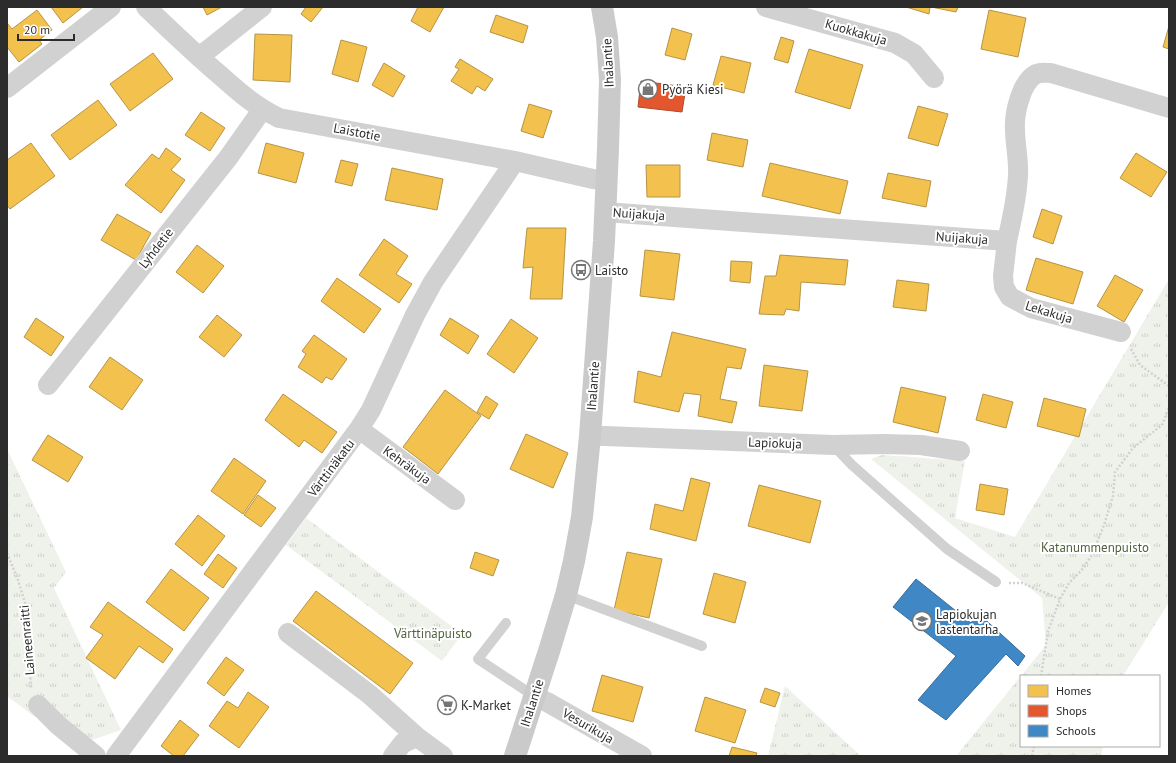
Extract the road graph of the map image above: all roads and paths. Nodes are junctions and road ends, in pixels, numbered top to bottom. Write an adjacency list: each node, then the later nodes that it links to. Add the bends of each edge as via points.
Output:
1 (111, 7): 8 (street)
2 (146, 7): 6 (street, Laistotie)
3 (262, 7): 6 (street)
4 (602, 7): 12 (street, Ihalantie, via 610,80)
5 (766, 7): 7 (street, Kuokkakuja, via 895,43 914,54)
6 (199, 57): 10 (street, Laistotie)
7 (934, 78)
8 (7, 88)
9 (1169, 108): 14 (street, Nuijakuja, via 1051,73 1035,75 1028,82 1017,108 1016,201)
10 (262, 110): 11 (street, Laistotie, via 279,118); 16 (street, Lyhdetie, via 228,158)
11 (515, 161): 12 (street, Laistotie); 19 (street, Värttinäkatu, via 433,282 371,410)
12 (607, 180): 13 (street, Ihalantie)
13 (605, 212): 14 (street, Nuijakuja); 20 (street, Ihalantie)
14 (1007, 242): 15 (street, Lekakuja, via 1002,276 1004,287 1010,297 1031,308)
15 (1122, 332): 17 (path, via 1140,365)
16 (48, 385)
17 (1169, 386)
18 (1169, 407): 27 (path, via 1162,425 1133,448 1115,472 1113,496 1092,556 1069,583)
19 (359, 429): 23 (street, Kehräkuja); 36 (street, Värttinäkatu)
20 (590, 436): 21 (street, Lapiokuja); 26 (street, Ihalantie, via 582,517)
21 (833, 445): 22 (street, Lapiokuja, via 921,445); 25 (lane, via 947,549)
22 (960, 451)
23 (455, 500)
24 (7, 553): 33 (path, Laineenraitti, via 26,606 31,688)
25 (996, 582): 27 (path, via 1022,583)
26 (566, 596): 30 (lane); 32 (street, Ihalantie)
27 (1060, 599): 31 (path, via 1048,631)
28 (506, 623): 32 (lane, via 478,659)
29 (288, 633): 34 (street, via 369,694)
30 (702, 646)
31 (1041, 675)
32 (534, 696): 39 (street, Ihalantie); 40 (street, Vesurikuja)
33 (38, 705): 35 (street)
34 (418, 737): 37 (street, via 403,743); 38 (street)
35 (96, 756)
36 (116, 756)
37 (393, 756)
38 (443, 756)
39 (515, 756)
40 (642, 756)

